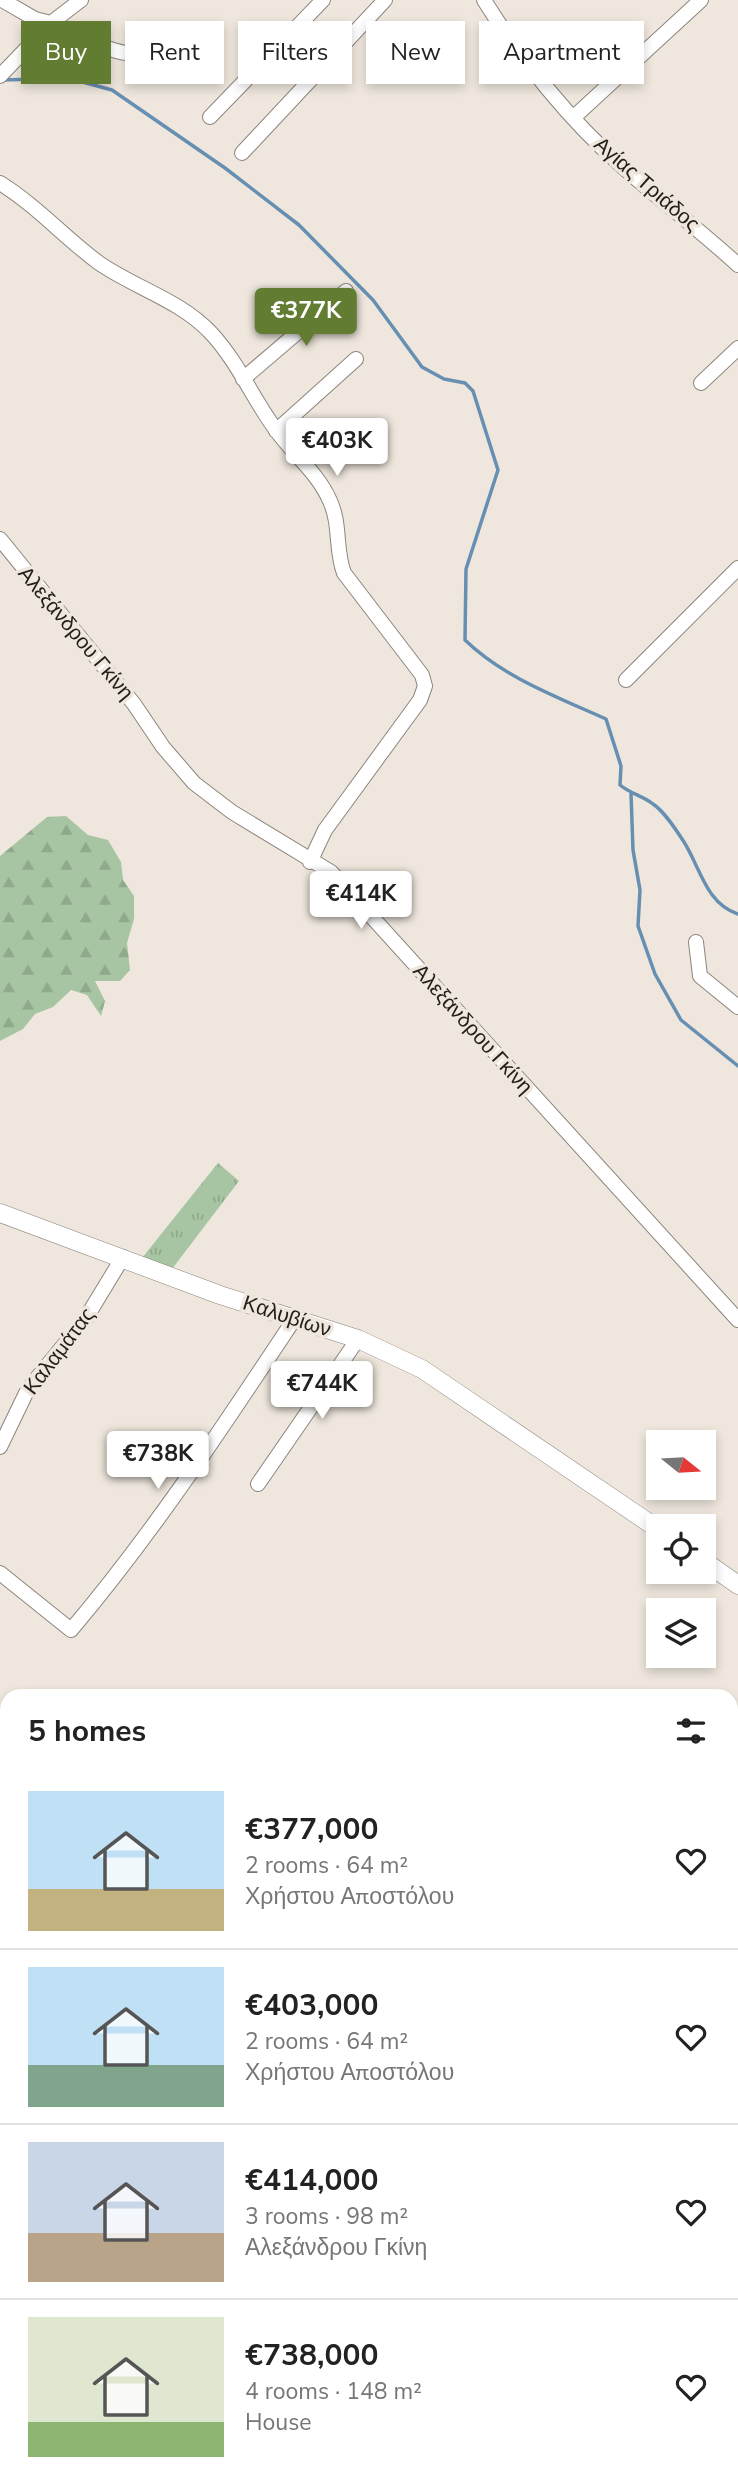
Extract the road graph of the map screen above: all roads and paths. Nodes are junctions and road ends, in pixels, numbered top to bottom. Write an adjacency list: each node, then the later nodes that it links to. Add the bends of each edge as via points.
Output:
1 (2, 0): 7 (street)
2 (81, 0): 8 (street)
3 (323, 0): 11 (street)
4 (386, 0): 13 (street)
5 (484, 0): 12 (street, Αγίας Τριάδος, via 503,31)
6 (701, 0): 12 (street)
7 (43, 21)
8 (54, 21)
9 (21, 54): 10 (street)
10 (0, 76)
11 (210, 117)
12 (574, 117): 15 (street, Αγίας Τριάδος, via 623,167)
13 (242, 153)
14 (0, 183): 19 (street, via 99,262 186,312 210,332)
15 (738, 265)
16 (346, 290): 19 (street)
17 (738, 348): 20 (street)
18 (356, 359): 21 (street)
19 (243, 379): 21 (street)
20 (701, 383)
21 (276, 431): 25 (street, via 330,499 344,573 422,675 425,686 420,700 325,830)
22 (0, 540): 25 (street, Αλεξάνδρου Γκίνη, via 194,783)
23 (738, 568): 24 (street)
24 (626, 680)
25 (310, 862): 31 (street, Αλεξάνδρου Γκίνη, via 331,872)
26 (696, 943): 27 (street, via 699,976)
27 (738, 1006)
28 (0, 1213): 29 (main road, Καλυβίων)
29 (123, 1257): 30 (main road, Καλυβίων); 33 (street, Καλαμάτας, via 86,1318 28,1389)
30 (295, 1318): 32 (main road, Καλυβίων); 37 (street, via 182,1487 71,1630)
31 (738, 1320)
32 (358, 1339): 34 (street); 35 (main road, Καλυβίων, via 422,1369)
33 (0, 1447)
34 (258, 1483)
35 (646, 1521)
36 (716, 1570): 38 (main road)
37 (0, 1573)
38 (738, 1586)

